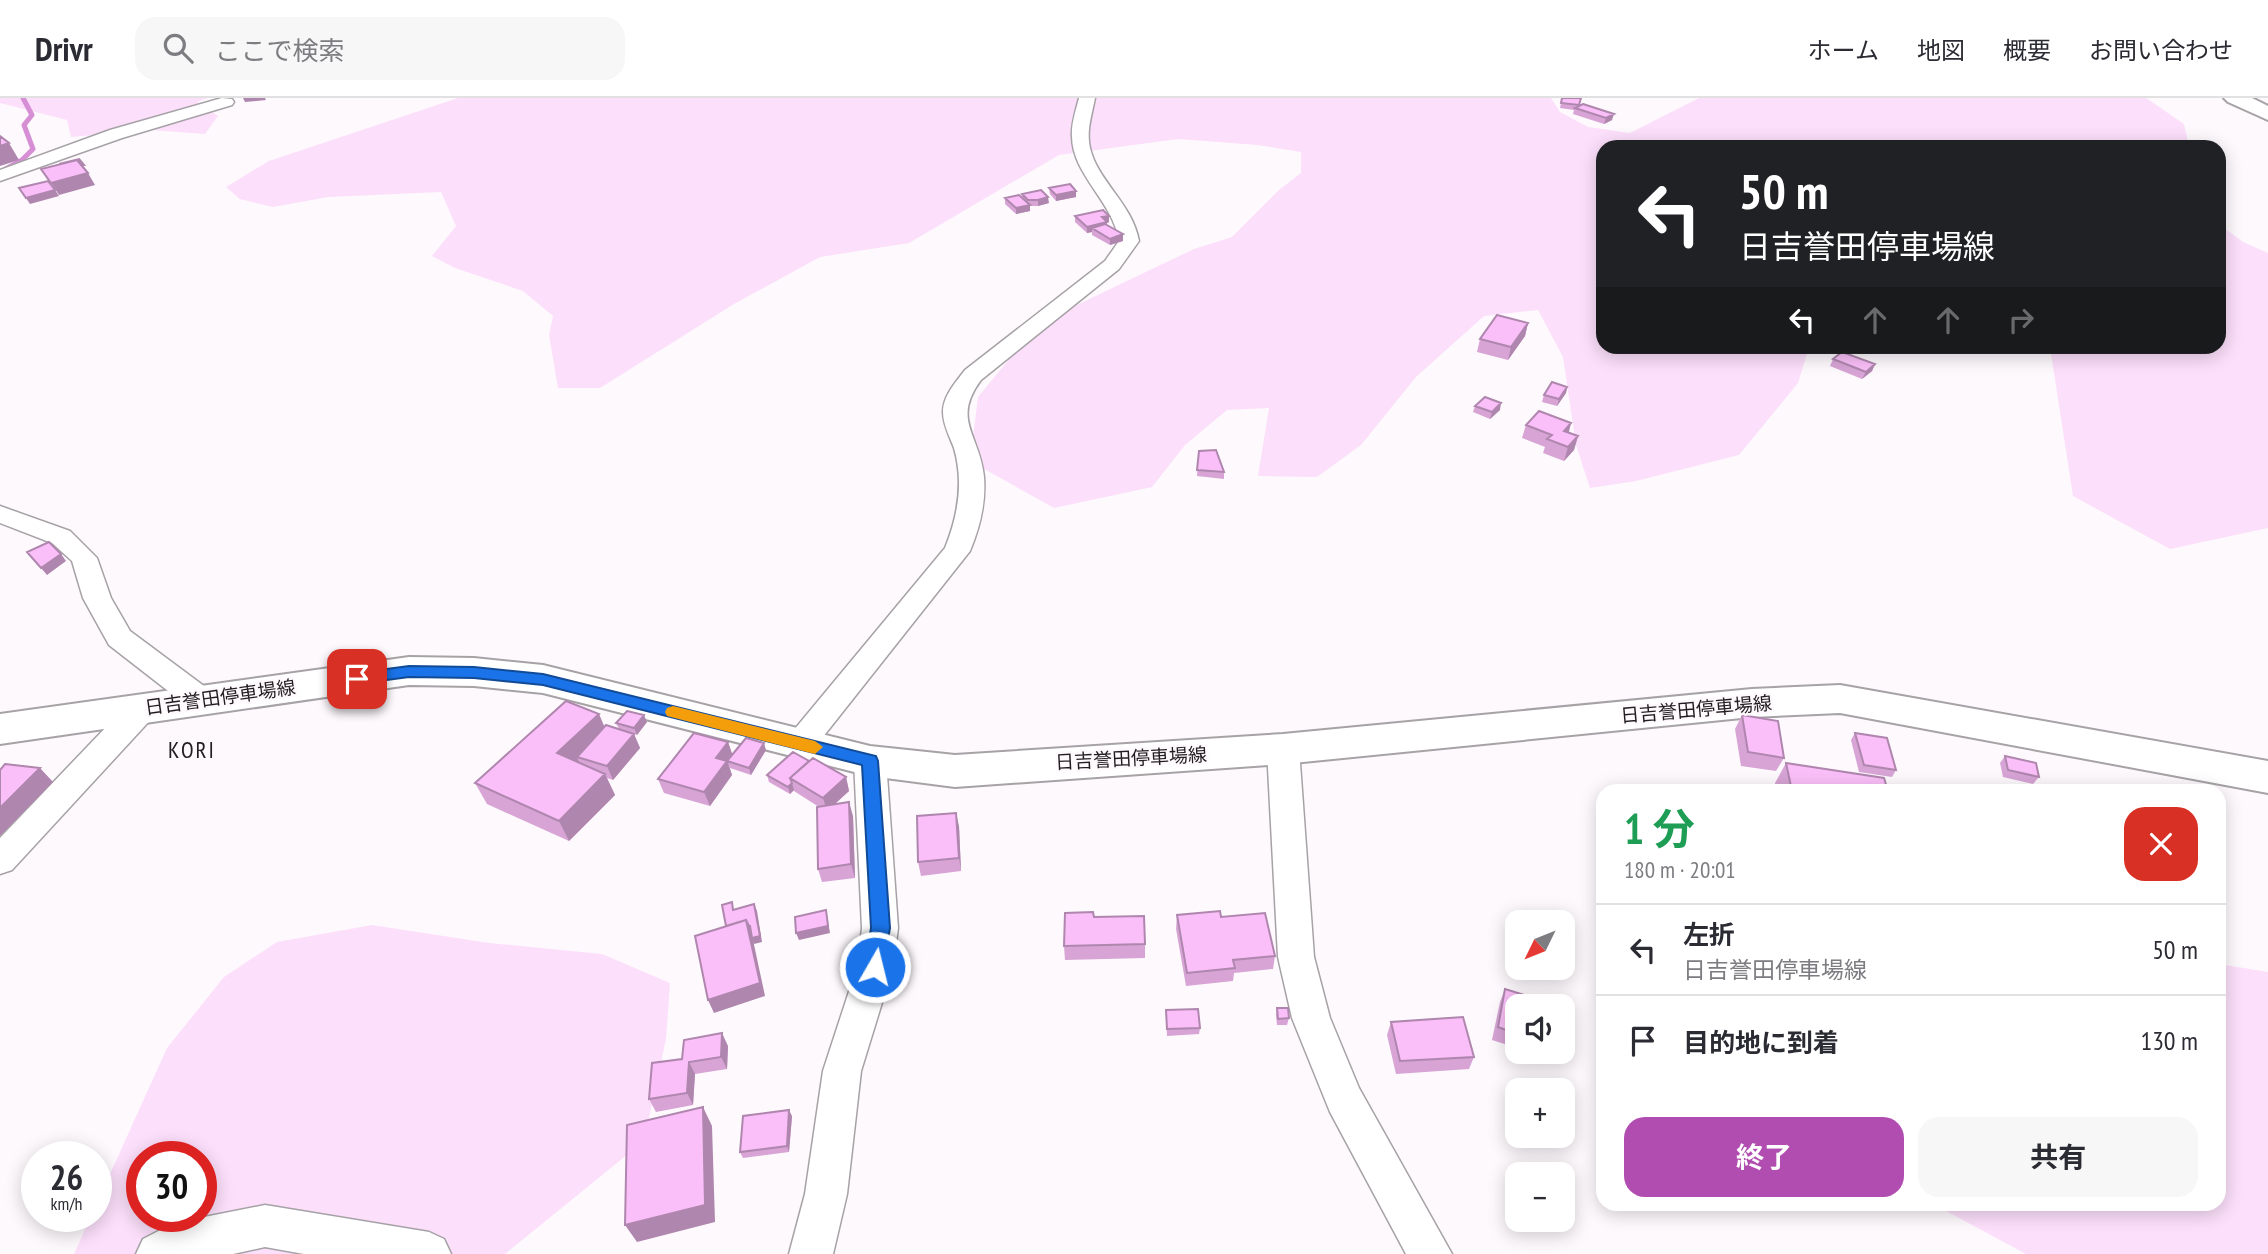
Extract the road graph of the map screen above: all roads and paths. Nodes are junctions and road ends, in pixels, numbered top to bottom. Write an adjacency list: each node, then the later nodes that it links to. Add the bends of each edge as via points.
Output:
1 (1087, 98): 10 (street, via 1082,148 1098,181 1125,216 1129,242 1112,265 973,374 961,389 954,402 954,417 970,461 973,486 969,521 957,551)
2 (2235, 98): 4 (main road)
3 (226, 102): 5 (street, via 116,134)
4 (2268, 114)
5 (0, 176)
6 (0, 514): 7 (street, via 61,537 84,558 97,598 119,638)
7 (201, 700): 8 (main road, 日吉誉田停車場線); 10 (main road, 日吉誉田停車場線, via 409,671 474,672 543,679)
8 (143, 708): 9 (main road, 日吉誉田停車場線); 14 (street)
9 (0, 729)
10 (800, 744): 12 (main road, 日吉誉田停車場線)
11 (1283, 749): 12 (main road, 日吉誉田停車場線, via 955,771); 13 (main road, 日吉誉田停車場線, via 1752,703 1840,699); 18 (street, via 1296,957 1311,1018 1344,1099)
12 (870, 761): 17 (street, via 880,928 875,967 842,1071 826,1194)
13 (2268, 777)
14 (0, 860)
15 (158, 1254): 16 (street, via 174,1245 265,1226)
16 (429, 1254)
17 (811, 1254)
18 (1430, 1254)

